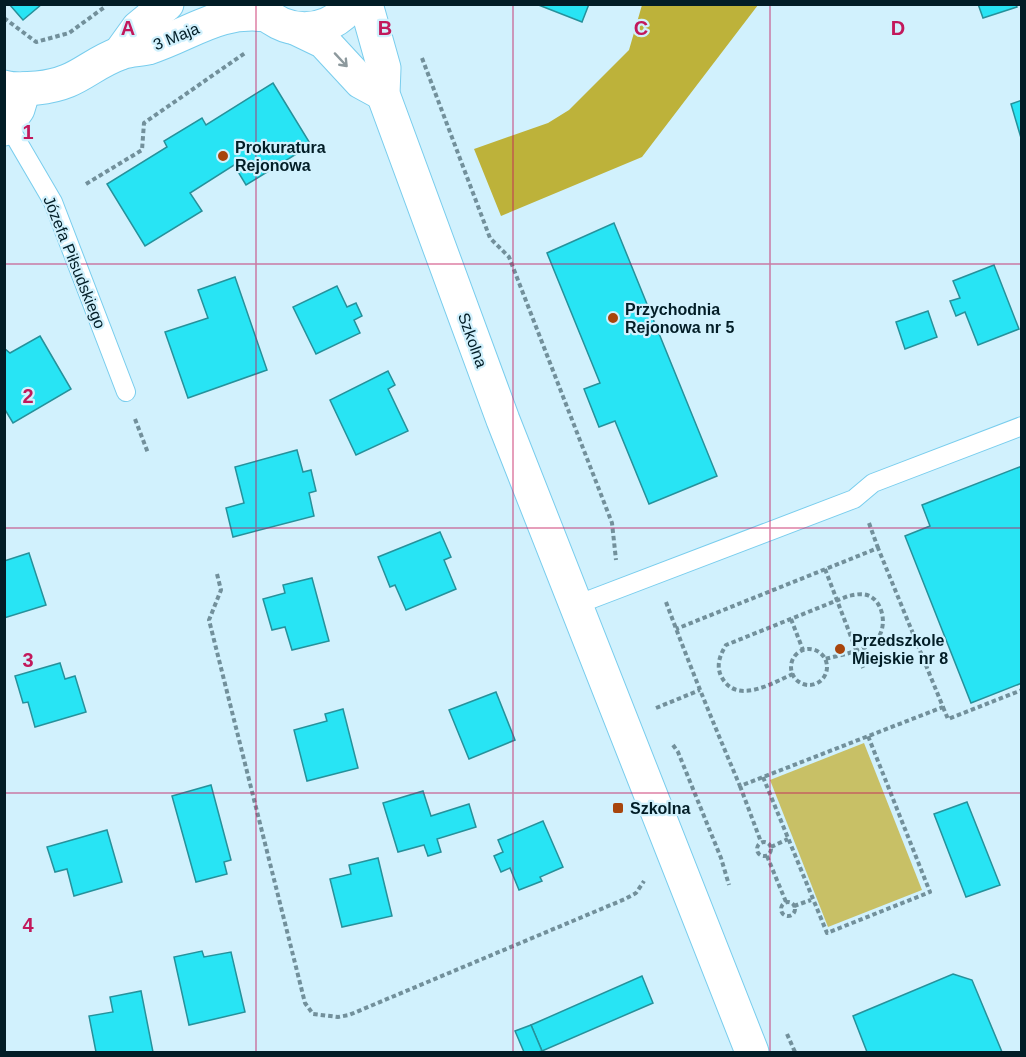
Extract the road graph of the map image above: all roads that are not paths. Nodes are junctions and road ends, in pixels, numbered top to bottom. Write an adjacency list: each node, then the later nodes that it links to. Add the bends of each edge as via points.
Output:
1 (167, 4): 6 (street, 3 Maja, via 138,28)
2 (352, 4): 5 (street, via 337,20 321,27)
3 (366, 4): 8 (street, Szkolna, via 384,68)
4 (262, 10): 5 (street, via 283,25); 6 (street, 3 Maja, via 225,16 147,48)
5 (297, 29): 8 (street, one-way to 8, via 324,42 361,81)
6 (120, 53): 7 (street, 3 Maja, via 69,82)
7 (14, 88): 9 (street, Józefa Piłsudskiego)
8 (383, 94): 12 (street, Szkolna)
9 (6, 127): 10 (lane, Józefa Piłsudskiego, via 53,202)
10 (126, 392)
11 (1022, 426): 12 (lane, via 873,483 854,499)
12 (576, 605): 13 (street, Szkolna)
13 (752, 1053)

